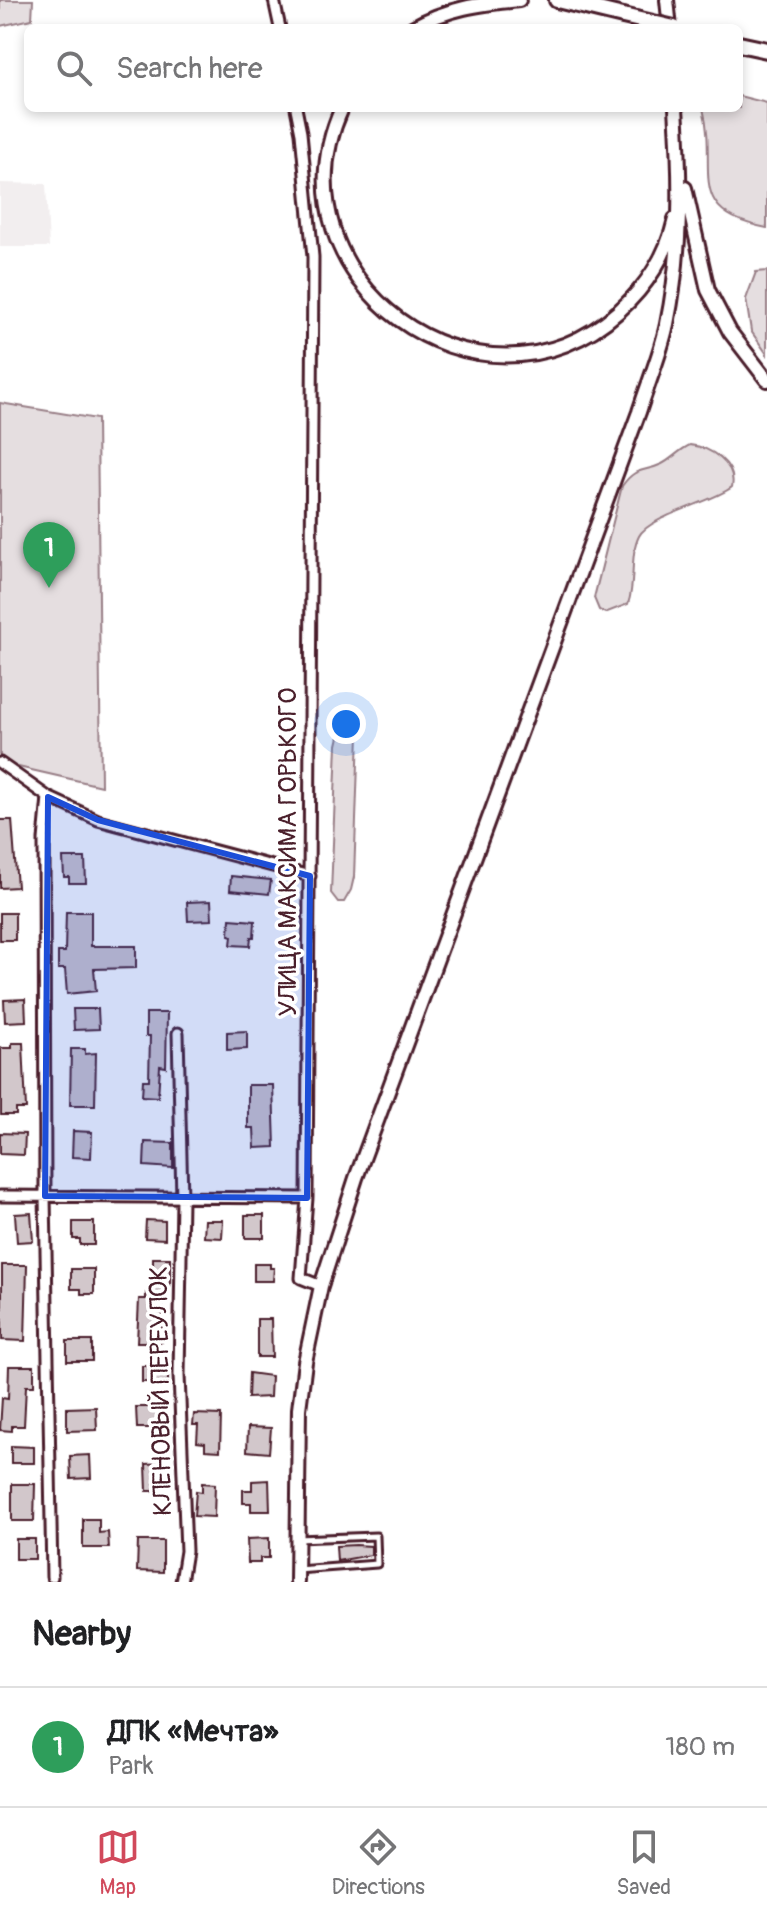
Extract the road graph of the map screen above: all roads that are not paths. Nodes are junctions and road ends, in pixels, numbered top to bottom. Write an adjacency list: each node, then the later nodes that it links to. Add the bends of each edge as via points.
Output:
1 (274, 0): 5 (street)
2 (519, 0): 6 (street, via 468,5)
3 (557, 0): 7 (main road, bridge)
4 (667, 0): 8 (street)
5 (279, 24)
6 (419, 24)
7 (656, 24)
8 (671, 24)
9 (743, 45): 10 (main road)
10 (767, 50)
11 (297, 112): 18 (street, УЛИЦА МАКСИМА ГОРЬКОГО, via 313,257)
12 (340, 112): 14 (street, via 327,159 327,196 350,266 371,296 399,321 430,340 466,351 502,355 551,348 607,322 635,297 672,234)
13 (676, 112): 14 (street)
14 (680, 160): 15 (street, via 708,290 730,332); 24 (street, via 676,273 666,327 639,412 356,1178)
15 (767, 380)
16 (0, 763): 17 (street)
17 (48, 797): 18 (street, via 98,820); 21 (street)
18 (310, 876): 22 (street, УЛИЦА МАКСИМА ГОРЬКОГО)
19 (178, 1033): 23 (street, КЛЕНОВЫЙ ПЕРЕУЛОК)
20 (0, 1196): 21 (street)
21 (45, 1196): 23 (street); 27 (street)
22 (307, 1198): 23 (street); 24 (street, УЛИЦА МАКСИМА ГОРЬКОГО, via 301,1278)
23 (182, 1199): 28 (street, КЛЕНОВЫЙ ПЕРЕУЛОК, via 179,1375 186,1551)
24 (321, 1286): 25 (street, via 299,1409)
25 (297, 1539): 26 (street); 26 (lane, via 376,1536 377,1564)
26 (297, 1576)
27 (52, 1577)
28 (181, 1582)

